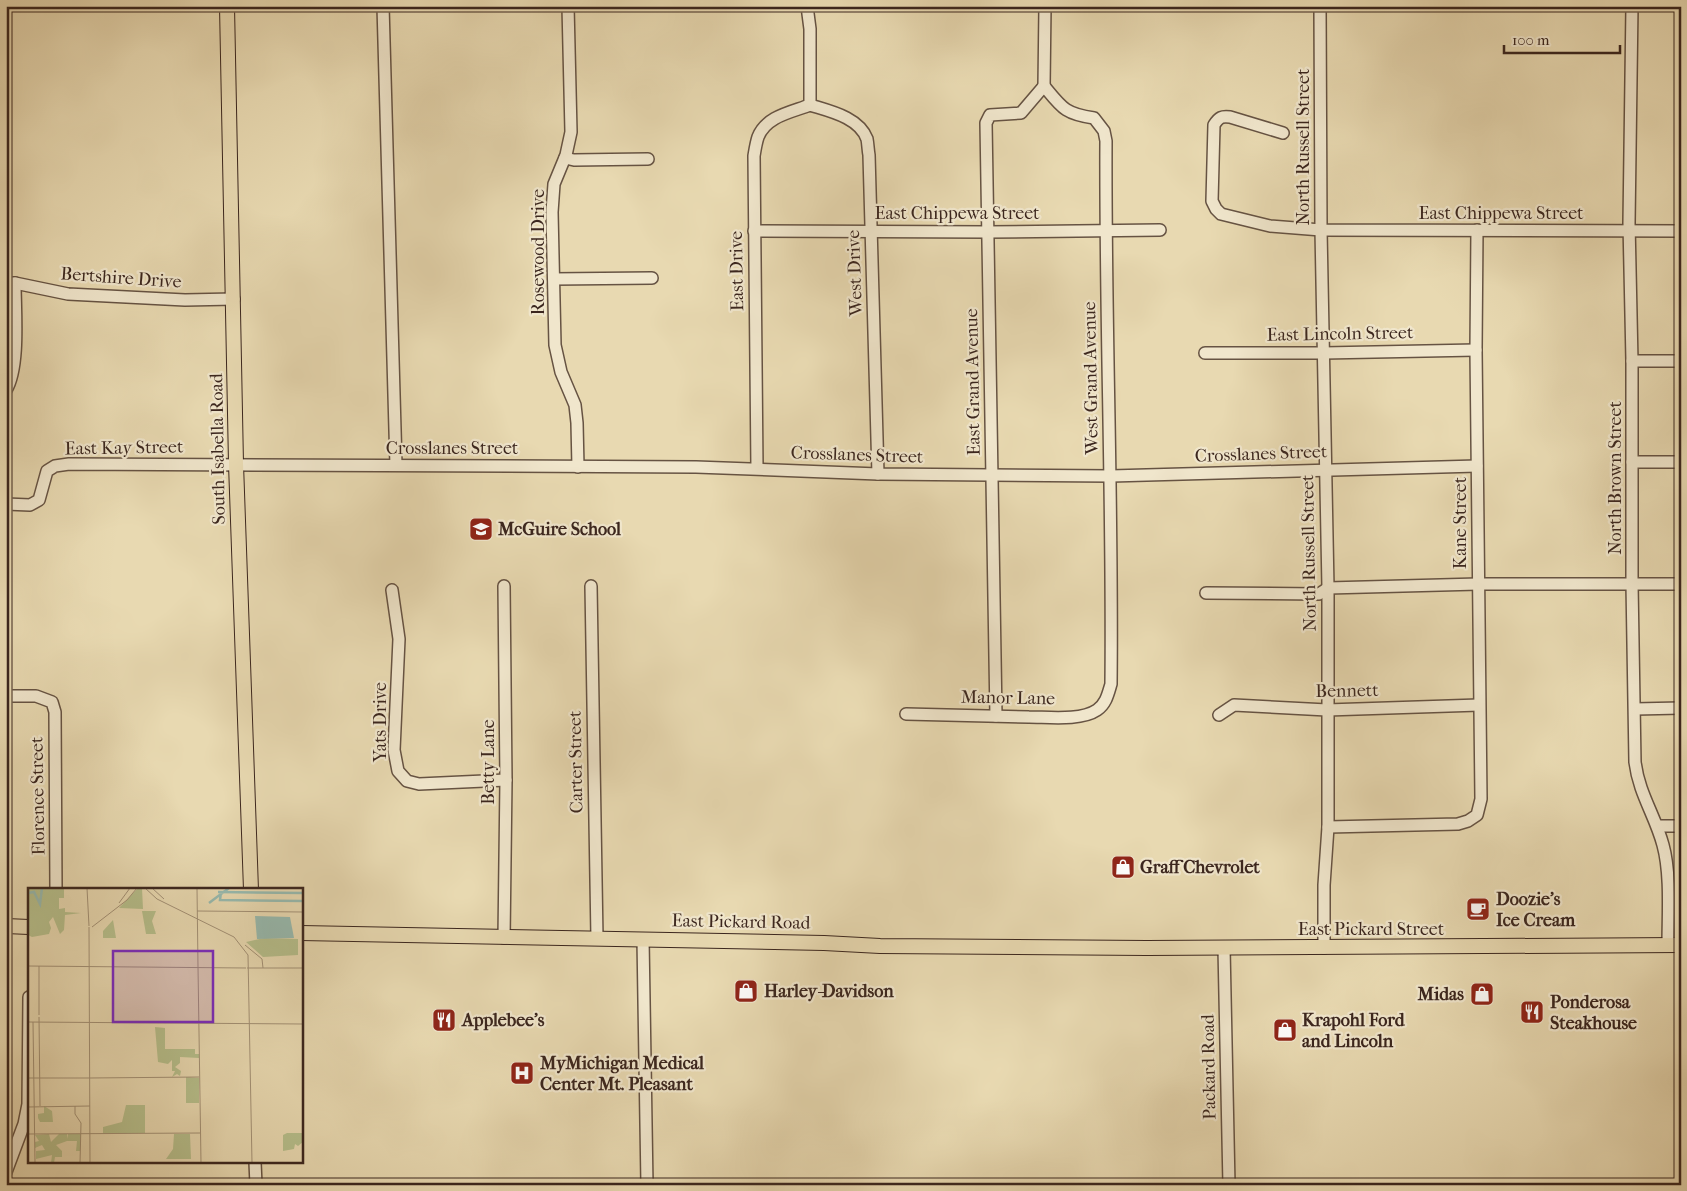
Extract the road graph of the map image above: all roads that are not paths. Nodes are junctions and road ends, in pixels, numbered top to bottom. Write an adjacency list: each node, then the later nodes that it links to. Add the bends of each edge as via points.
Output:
1 (227, 6): 25 (main road, South Isabella Road)
2 (383, 6): 35 (street)
3 (568, 6): 11 (street, Rosewood Drive, via 571,132)
4 (807, 6): 9 (street)
5 (1045, 6): 8 (street)
6 (1320, 6): 16 (street, North Russell Street)
7 (1632, 6): 19 (street, North Brown Street)
8 (1044, 86): 14 (street, West Grand Avenue, via 1059,105 1075,115 1094,118 1104,131); 21 (street, East Grand Avenue, via 1021,113 990,115 986,123)
9 (810, 105): 13 (street, West Drive, via 842,116 863,130 869,155); 18 (street, East Drive, via 775,118 758,136 754,156)
10 (1283, 133): 16 (street, East Chippewa Street, via 1230,117 1218,119 1214,125 1212,201 1221,214 1245,221)
11 (565, 158): 12 (street); 23 (street, Rosewood Drive, via 552,198)
12 (648, 159)
13 (871, 230): 18 (street, East Chippewa Street); 21 (street, East Chippewa Street); 40 (street, West Drive)
14 (1106, 230): 15 (street, East Chippewa Street); 21 (street, East Chippewa Street); 42 (street, West Grand Avenue)
15 (1160, 230)
16 (1321, 230): 17 (street, East Chippewa Street); 28 (street, North Russell Street)
17 (1477, 230): 19 (street, East Chippewa Street); 26 (street, Kane Street)
18 (754, 231): 38 (street, East Drive)
19 (1629, 231): 20 (street, East Chippewa Street); 29 (street, North Brown Street)
20 (1681, 231)
21 (988, 232): 41 (street, East Grand Avenue)
22 (652, 278): 23 (street)
23 (554, 279): 36 (street, Rosewood Drive, via 557,360 574,405)
24 (10, 283): 25 (street, Bertshire Drive, via 68,294); 31 (street, via 15,365)
25 (234, 299): 34 (main road, South Isabella Road)
26 (1476, 350): 28 (street, East Lincoln Street); 37 (street, Kane Street)
27 (1205, 353): 28 (street, East Lincoln Street)
28 (1324, 353): 39 (street, North Russell Street)
29 (1632, 361): 30 (street); 32 (street, North Brown Street)
30 (1681, 361)
31 (6, 390)
32 (1632, 462): 33 (street); 45 (street, North Brown Street)
33 (1681, 462)
34 (236, 464): 35 (street, Crosslanes Street); 43 (street, East Kay Street, via 55,466 47,471 39,500 30,504); 66 (main road, South Isabella Road)
35 (396, 465): 36 (street, Crosslanes Street)
36 (578, 466): 38 (street, Crosslanes Street)
37 (1477, 466): 39 (street, Crosslanes Street); 44 (street, Kane Street)
38 (758, 468): 40 (street, Crosslanes Street)
39 (1325, 470): 42 (street, Crosslanes Street); 49 (street, North Russell Street)
40 (878, 474): 41 (street, Crosslanes Street)
41 (992, 475): 42 (street, Crosslanes Street); 60 (street, East Grand Avenue)
42 (1111, 476): 53 (street, West Grand Avenue, via 1111,684)
43 (6, 504)
44 (1478, 584): 45 (street); 49 (street); 54 (street, Kane Street)
45 (1632, 584): 46 (street); 56 (street, North Brown Street)
46 (1681, 584)
47 (504, 586): 61 (street, Betty Lane)
48 (591, 586): 71 (street, Carter Street)
49 (1328, 588): 51 (street, via 1319,594); 57 (street, North Russell Street)
50 (392, 590): 61 (street, Yats Drive, via 399,639 394,750 398,771 407,781 419,784)
51 (1206, 593)
52 (6, 696): 65 (street, Florence Street, via 36,696 52,702 55,712)
53 (1105, 702): 60 (street, Manor Lane, via 1087,715 1073,717)
54 (1479, 705): 57 (street, Bennett); 64 (street, Kane Street, via 1481,799 1477,815 1458,824)
55 (1681, 708): 56 (street)
56 (1635, 709): 62 (street, North Brown Street, via 1637,779)
57 (1327, 710): 59 (street, Bennett, via 1234,705); 64 (street, North Russell Street)
58 (906, 714): 60 (street, Manor Lane)
59 (1219, 715)
60 (996, 716)
61 (506, 780): 70 (street, Betty Lane)
62 (1658, 826): 63 (street); 73 (street, North Brown Street, via 1667,868)
63 (1681, 826)
64 (1328, 827): 76 (street, North Russell Street)
65 (56, 888)
66 (251, 888)
67 (6, 926): 68 (main road)
68 (28, 927)
69 (302, 933): 70 (main road, East Pickard Road)
70 (504, 938): 71 (main road, East Pickard Road)
71 (596, 938): 72 (main road, East Pickard Road)
72 (643, 939): 74 (main road, East Pickard Road, via 880,946); 81 (street)
73 (1674, 945): 76 (main road, East Pickard Street)
74 (1181, 948): 75 (main road, East Pickard Street)
75 (1224, 948): 76 (main road, East Pickard Street); 82 (street, Packard Road)
76 (1324, 948)
77 (28, 1104): 79 (street)
78 (255, 1164): 80 (street)
79 (6, 1172)
80 (256, 1185)
81 (647, 1185)
82 (1229, 1185)

